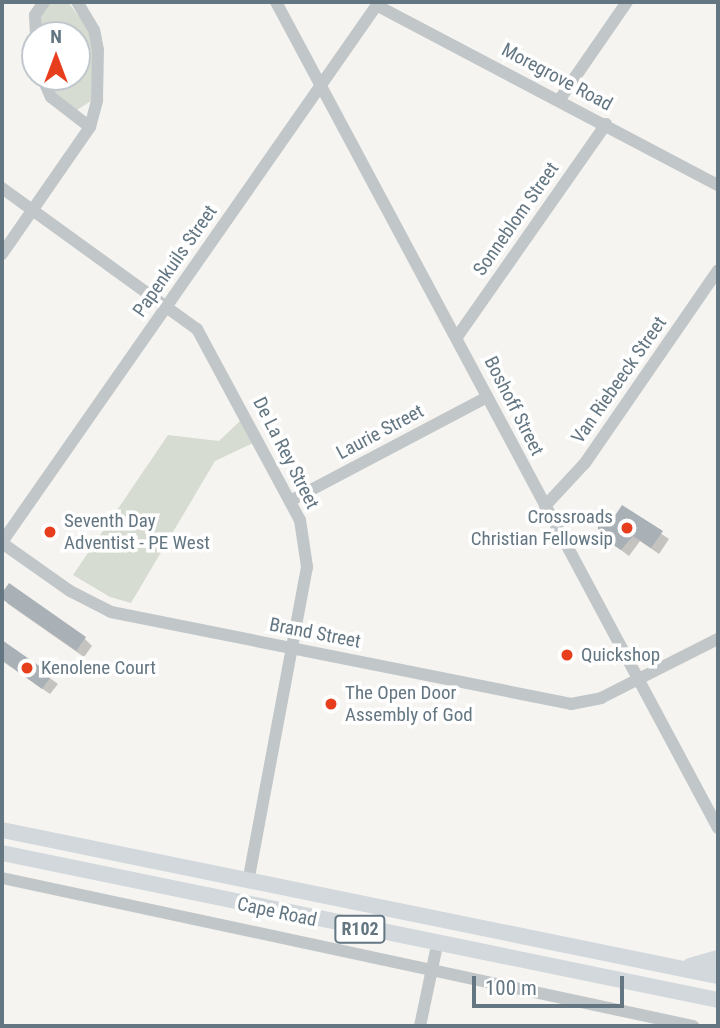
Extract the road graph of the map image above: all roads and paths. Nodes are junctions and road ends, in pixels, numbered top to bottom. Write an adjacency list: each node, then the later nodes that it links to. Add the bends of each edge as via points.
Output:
1 (44, 2): 6 (street)
2 (77, 2): 11 (street, via 94,30 98,50 97,100)
3 (276, 2): 7 (street, Boshoff Street)
4 (627, 2): 9 (street)
5 (378, 3): 7 (street, Papenkuils Street); 9 (street, Moregrove Road)
6 (35, 21)
7 (323, 84): 17 (street, Papenkuils Street); 18 (street, Boshoff Street)
8 (48, 91): 11 (street)
9 (560, 99): 10 (street, Moregrove Road)
10 (606, 124): 12 (street, Moregrove Road); 18 (street, Sonneblom Street)
11 (90, 127): 14 (street)
12 (718, 185)
13 (2, 188): 14 (street, De La Rey Street)
14 (33, 210): 15 (street); 17 (street, De La Rey Street)
15 (2, 254)
16 (718, 270): 21 (street, Van Riebeeck Street, via 585,463)
17 (168, 304): 20 (street, De La Rey Street, via 208,344); 22 (street, Papenkuils Street)
18 (457, 337): 19 (street, Boshoff Street)
19 (487, 397): 20 (street, Laurie Street); 21 (street, Boshoff Street)
20 (290, 501): 24 (street, De La Rey Street, via 307,556)
21 (545, 506): 25 (street, Boshoff Street)
22 (2, 542): 24 (street, Brand Street, via 70,592 111,612)
23 (716, 645): 25 (street, Brand Street)
24 (292, 647): 25 (street, Brand Street, via 571,704); 30 (street, De La Rey Street)
25 (637, 681): 26 (street, Boshoff Street)
26 (718, 827)
27 (2, 831): 30 (main road, Cape Road / R102)
28 (2, 853): 31 (main road, Cape Road / R102)
29 (2, 878): 34 (street, Cape Road)
30 (248, 881): 33 (main road, Cape Road / R102)
31 (437, 944): 34 (street); 36 (main road, Cape Road / R102)
32 (718, 958): 33 (main road)
33 (677, 968): 35 (main road, Cape Road / R102)
34 (432, 971): 37 (street); 38 (street, Cape Road)
35 (718, 976)
36 (718, 1000)
37 (420, 1026)
38 (693, 1026)

